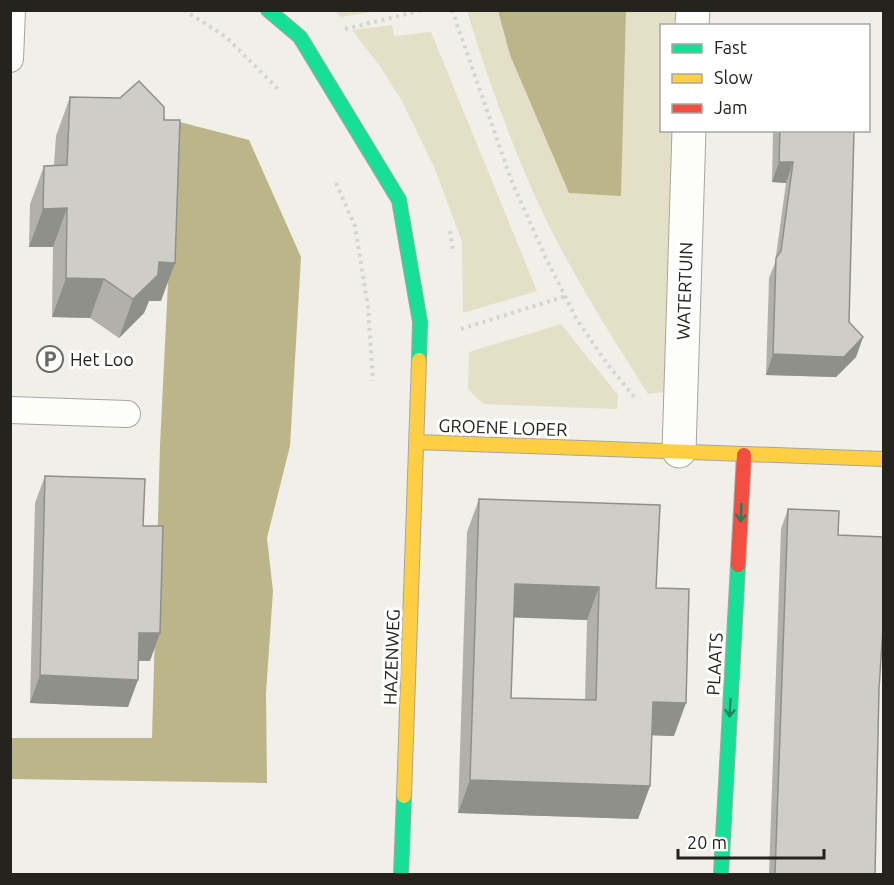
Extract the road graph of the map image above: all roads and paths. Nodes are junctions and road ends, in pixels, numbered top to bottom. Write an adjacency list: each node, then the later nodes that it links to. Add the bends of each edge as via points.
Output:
1 (12, 10): 7 (lane)
2 (184, 10): 8 (path, via 226,38)
3 (268, 10): 6 (street, GROENE LOPER)
4 (423, 10): 6 (path)
5 (452, 10): 11 (path, via 512,182)
6 (300, 37): 16 (street, GROENE LOPER, via 399,200 420,322)
7 (10, 59)
8 (284, 96)
9 (689, 132): 17 (street, WATERTUIN)
10 (333, 177): 13 (path, via 355,226 368,307)
11 (566, 296): 12 (path); 17 (path, via 608,365)
12 (454, 331)
13 (373, 391)
14 (10, 410): 15 (lane)
15 (127, 414)
16 (417, 442): 17 (street, GROENE LOPER); 20 (street, HAZENWEG)
17 (679, 451): 18 (street, GROENE LOPER)
18 (744, 455): 19 (street, GROENE LOPER); 21 (street, PLAATS, one-way to 21)
19 (884, 459)
20 (401, 874)
21 (721, 874)

